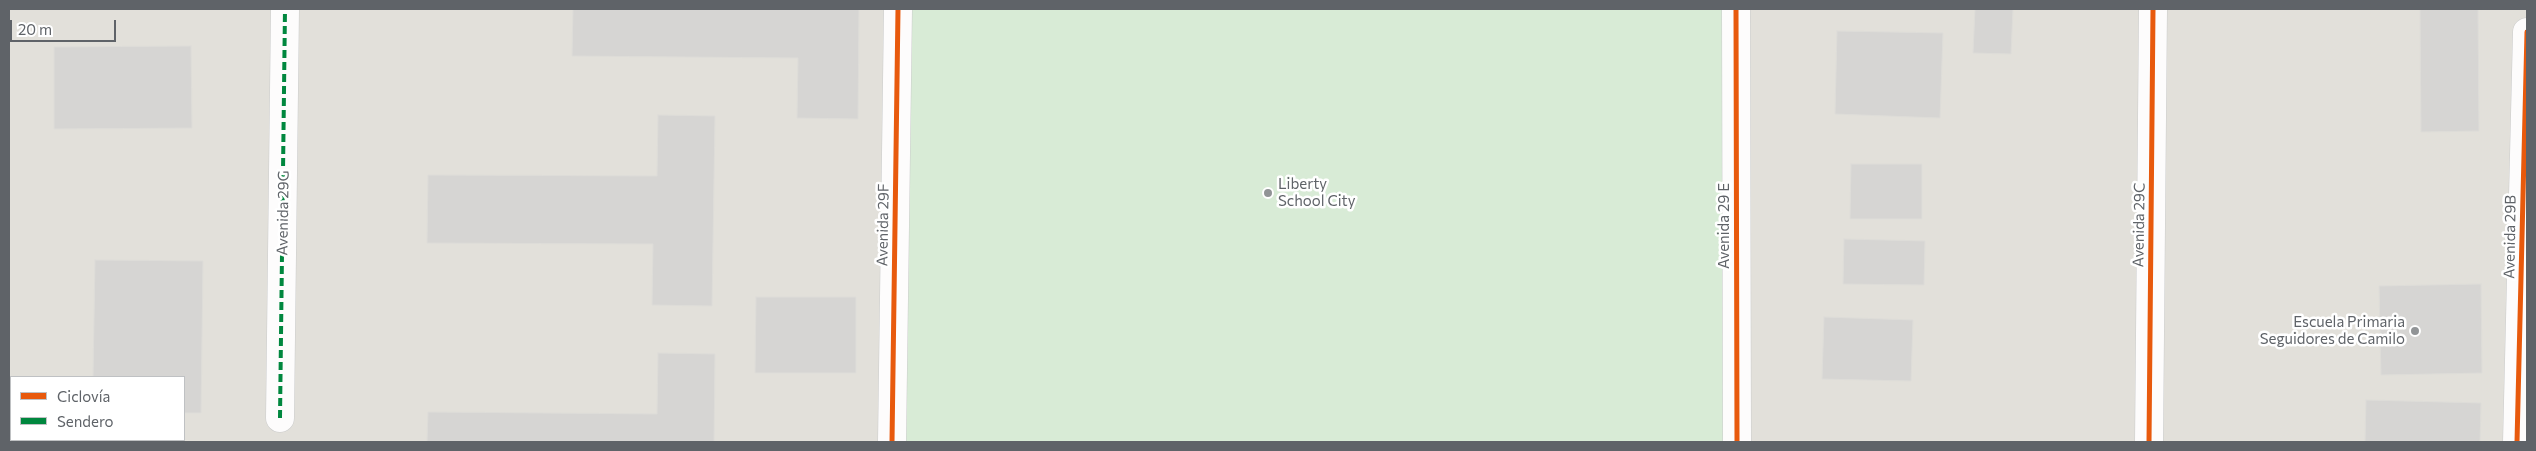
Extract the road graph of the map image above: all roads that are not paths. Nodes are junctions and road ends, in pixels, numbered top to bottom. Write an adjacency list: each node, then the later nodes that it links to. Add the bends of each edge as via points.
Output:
1 (285, 9): 6 (street, Avenida 29G)
2 (898, 9): 7 (street, Avenida 29F)
3 (1736, 9): 8 (street, Avenida 29 E)
4 (2153, 9): 9 (street, Avenida 29C)
5 (2527, 32): 10 (street, Avenida 29B)
6 (280, 418)
7 (892, 442)
8 (1737, 442)
9 (2149, 442)
10 (2517, 442)

